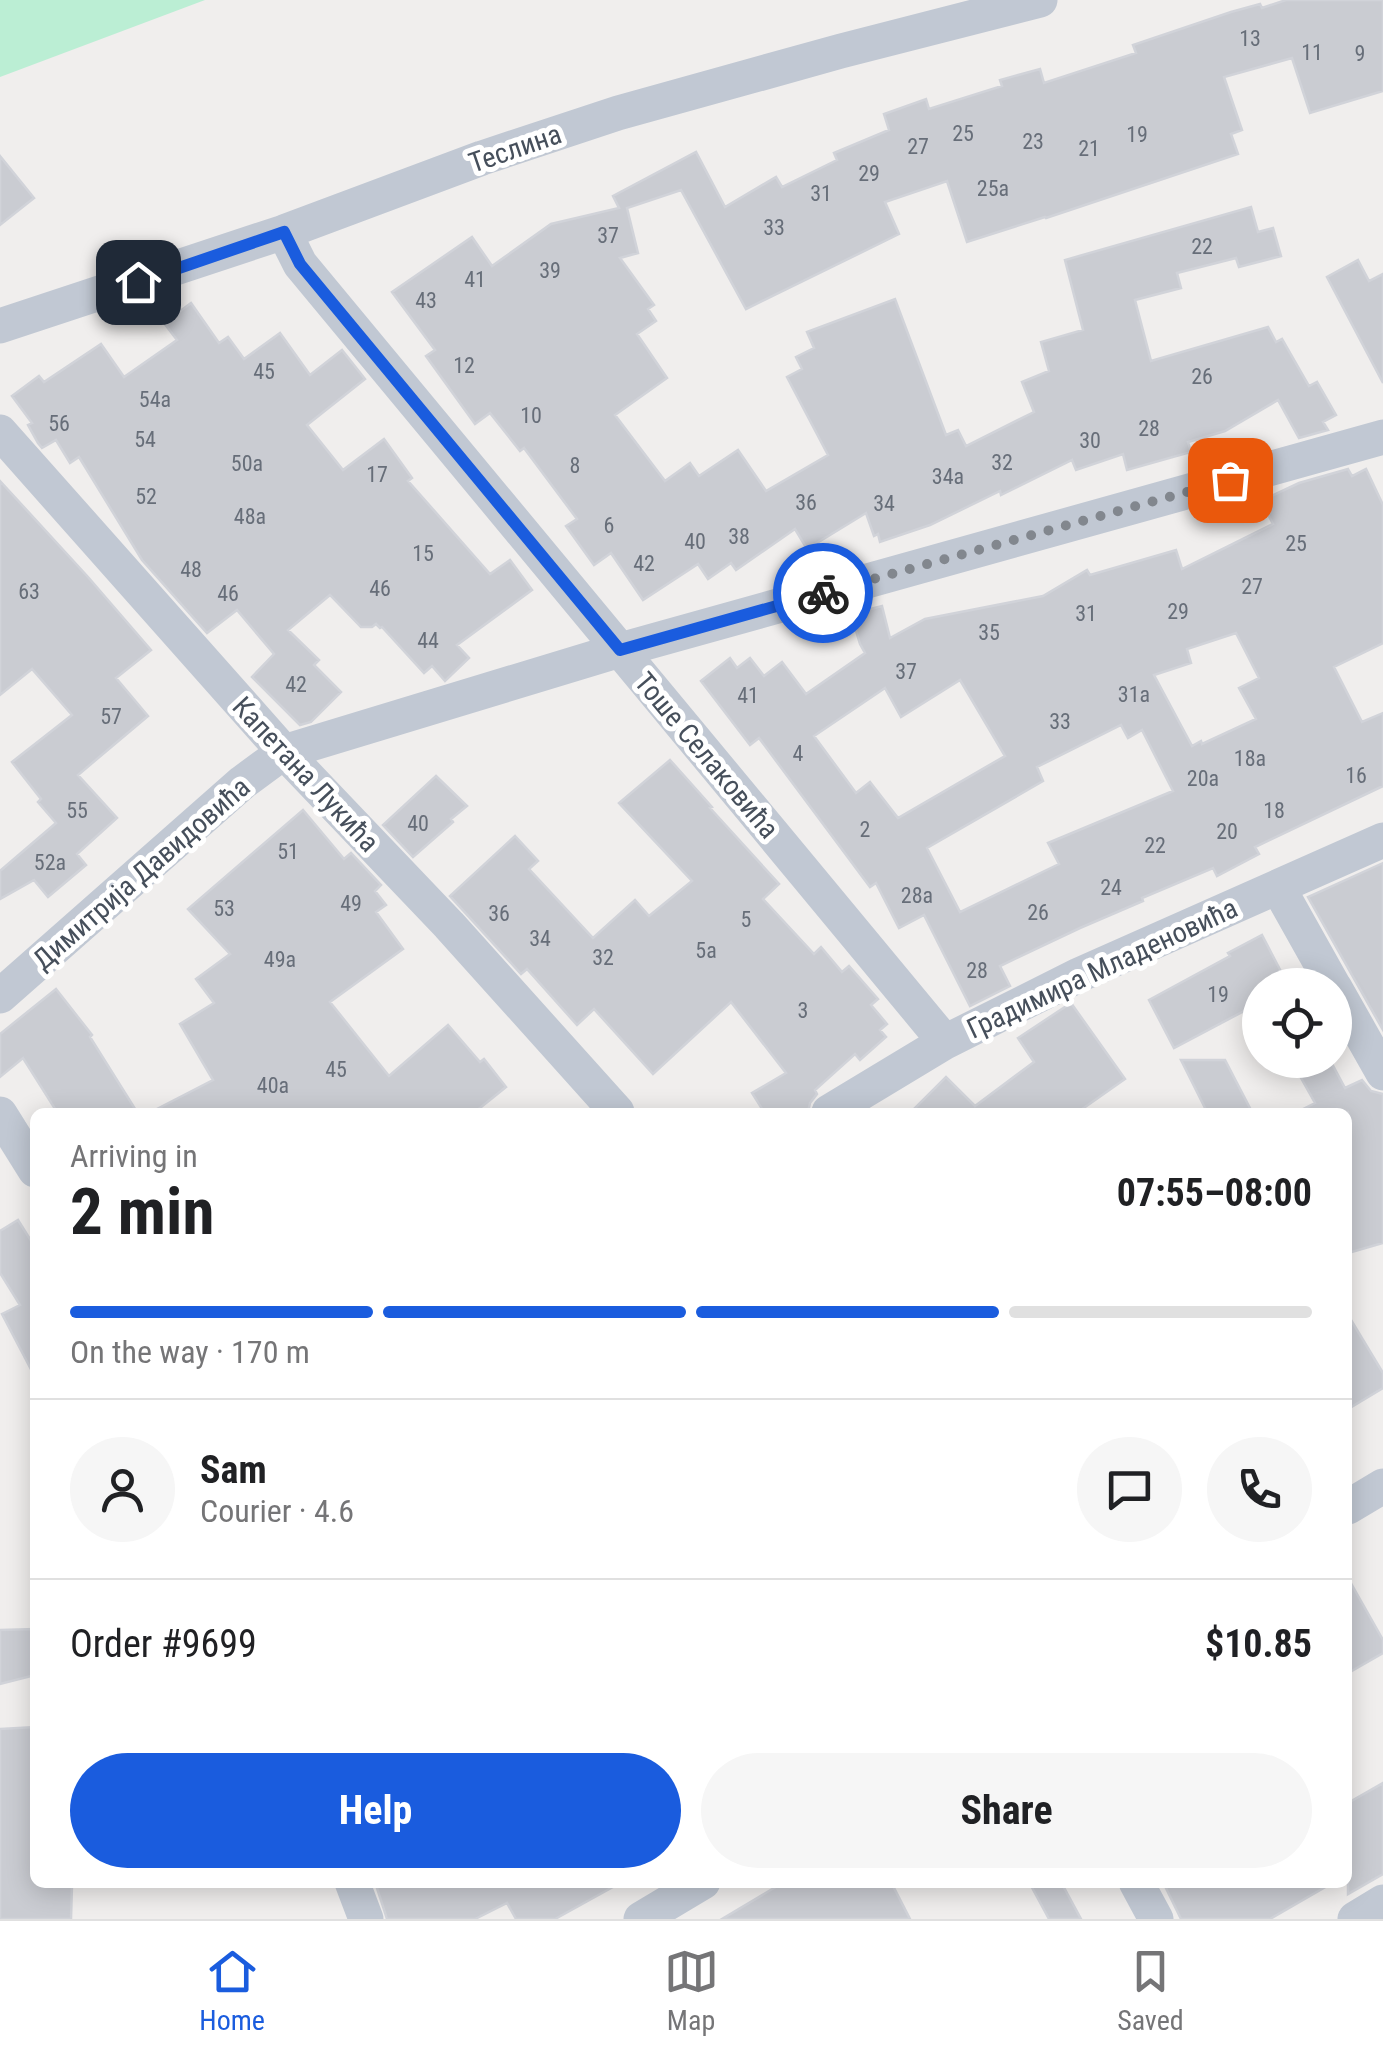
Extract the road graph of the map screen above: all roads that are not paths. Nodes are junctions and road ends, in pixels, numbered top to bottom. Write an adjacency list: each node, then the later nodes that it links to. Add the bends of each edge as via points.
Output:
1 (1040, 0): 2 (street, Теслина, via 618,113)
2 (284, 232): 3 (street, Теслина); 6 (street, Тоше Селаковића, via 300,264)
3 (0, 326)
4 (0, 432): 7 (street, Капетана Лукића)
5 (1383, 437): 6 (street, Димитрија Давидовића)
6 (620, 650): 7 (street, Димитрија Давидовића); 13 (street, Тоше Селаковића)
7 (284, 752): 11 (street, Димитрија Давидовића); 15 (street, Капетана Лукића)
8 (1383, 840): 9 (street, Градимира Младеновића)
9 (1278, 887): 10 (street); 13 (street, Градимира Младеновића)
10 (1324, 968)
11 (0, 996)
12 (1352, 1018): 14 (street)
13 (944, 1042): 16 (street, Градимира Младеновића)
14 (1383, 1073)
15 (612, 1108)
16 (835, 1108)
17 (0, 1114): 18 (street)
18 (30, 1162)
19 (1383, 1486): 20 (street)
20 (1352, 1505)
21 (354, 1888): 25 (street)
22 (693, 1888): 26 (street)
23 (1139, 1888): 27 (street)
24 (1383, 1902): 28 (street)
25 (366, 1919)
26 (641, 1919)
27 (1156, 1919)
28 (1355, 1919)

